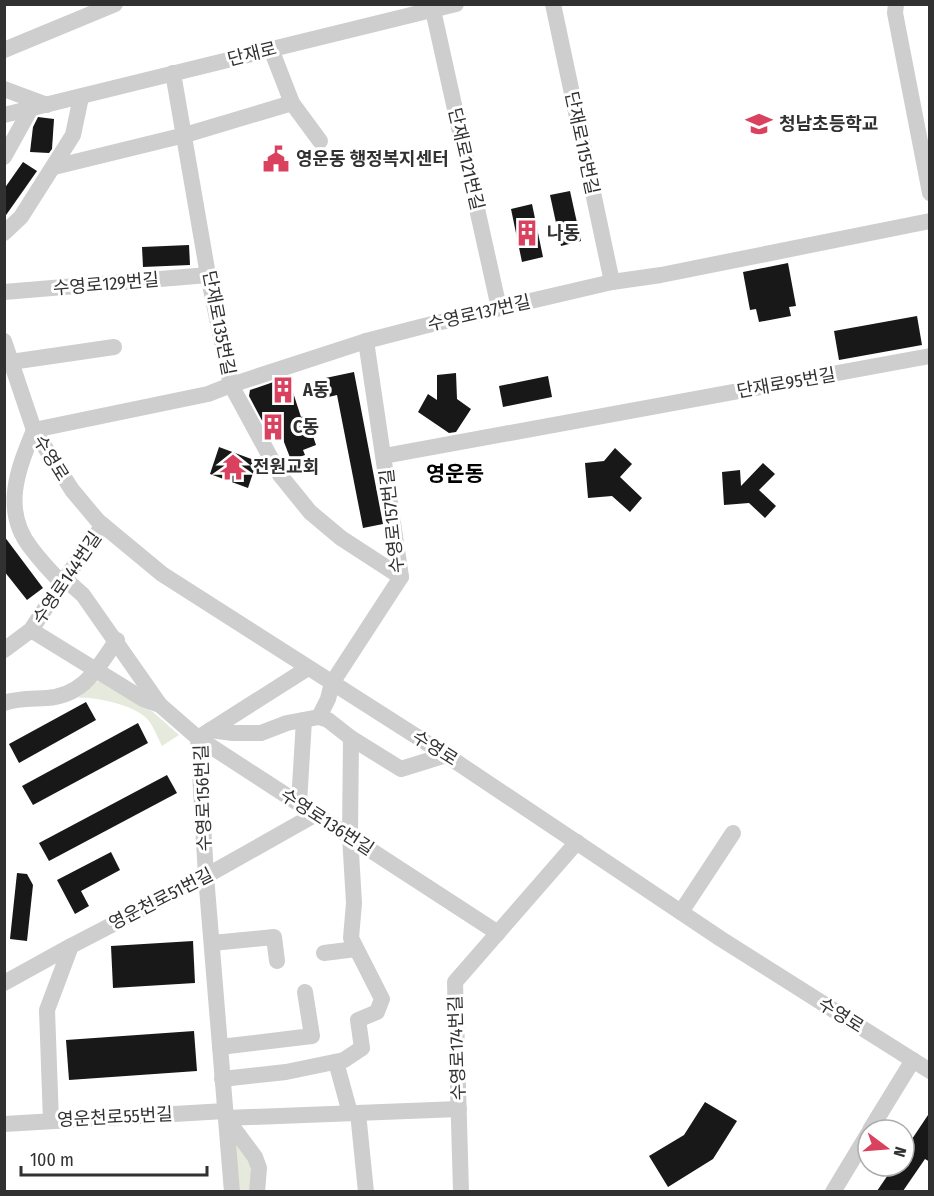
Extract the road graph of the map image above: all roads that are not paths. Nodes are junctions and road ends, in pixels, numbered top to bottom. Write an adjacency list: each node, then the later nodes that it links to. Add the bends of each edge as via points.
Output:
1 (115, 4): 7 (street)
2 (456, 4): 5 (street, 단재로)
3 (553, 4): 23 (street, 단재로115번길)
4 (896, 4): 19 (street)
5 (426, 9): 6 (street, 단재로); 25 (street, 단재로121번길)
6 (271, 49): 8 (street, 단재로); 11 (street)
7 (4, 50)
8 (173, 73): 10 (street, 단재로); 15 (street, 단재로135번길)
9 (4, 89): 12 (street)
10 (81, 97): 12 (street, 단재로); 18 (street, via 73,135)
11 (292, 103): 15 (street); 16 (street)
12 (48, 106): 13 (street, 단재로)
13 (30, 110): 14 (street, 단재로); 17 (street)
14 (4, 115)
15 (185, 135): 18 (street); 22 (street, 단재로135번길)
16 (320, 141)
17 (4, 157)
18 (54, 167): 21 (street, via 21,217)
19 (930, 193)
20 (930, 221): 23 (street, 수영로137번길)
21 (4, 233)
22 (208, 275): 24 (street, 수영로129번길); 31 (street, 단재로135번길)
23 (612, 282): 25 (street, 수영로137번길)
24 (4, 292)
25 (499, 308): 26 (street, 수영로137번길)
26 (366, 341): 31 (street, 수영로137번길); 33 (street, 수영로157번길)
27 (4, 342): 30 (street, 수영로)
28 (114, 347): 30 (street)
29 (930, 356): 33 (street, 단재로95번길)
30 (11, 362): 32 (street, 수영로)
31 (231, 385): 32 (street, 수영로137번길, via 208,394); 35 (street, 단재로135번길, via 280,475 310,512 340,538)
32 (34, 430): 34 (street, 수영로, via 72,490); 36 (street, 수영로136번길, via 20,464 13,508 29,546)
33 (384, 456): 35 (street, 수영로157번길)
34 (103, 525): 36 (street, 수영로144번길); 40 (street, 수영로, via 162,574)
35 (401, 578): 42 (street, 수영로157번길)
36 (63, 581): 37 (street, 수영로144번길); 38 (street, 수영로136번길, via 83,595)
37 (32, 630): 39 (street, 수영로144번길); 41 (street, 수영로144번길)
38 (117, 640): 41 (street); 44 (street, 수영로136번길)
39 (4, 650)
40 (308, 668): 42 (street, 수영로); 46 (street, 수영로156번길)
41 (95, 671): 43 (street, via 73,693); 44 (street, 수영로136번길)
42 (332, 683): 45 (street, 수영로157번길, via 328,699); 48 (street, 수영로)
43 (4, 703)
44 (160, 705): 46 (street, 수영로136번길)
45 (311, 719): 46 (street, 수영로156번길, via 261,733); 47 (street, via 328,720); 49 (street, 수영로157번길)
46 (204, 734): 49 (street, 수영로136번길); 54 (street, 수영로156번길)
47 (351, 738): 48 (street, via 401,769); 52 (street)
48 (446, 755): 53 (street, 수영로)
49 (299, 803): 50 (street, 수영로136번길)
50 (316, 814): 52 (street, 수영로136번길); 54 (street, 영운천로51번길)
51 (733, 833): 55 (street)
52 (350, 836): 56 (street, 수영로136번길); 59 (street, via 354,903 351,938)
53 (577, 842): 55 (street, 수영로); 56 (street, 수영로174번길)
54 (206, 876): 57 (street, 수영로156번길); 58 (street, 영운천로51번길)
55 (681, 912): 65 (street, 수영로)
56 (498, 933): 69 (street, 수영로174번길, via 455,982)
57 (212, 943): 61 (street, via 274,937); 64 (street, 수영로156번길)
58 (71, 946): 62 (street, 영운천로51번길); 73 (street, via 47,1010)
59 (356, 949): 60 (street); 66 (street, via 382,999 377,1012 358,1020 362,1048)
60 (324, 953)
61 (277, 962)
62 (4, 983)
63 (305, 992): 64 (street, via 312,1036)
64 (220, 1047): 68 (street, 수영로156번길)
65 (913, 1060): 67 (street, 수영로); 72 (street)
66 (336, 1062): 68 (street); 70 (street)
67 (930, 1071)
68 (222, 1079): 71 (street, 수영로156번길)
69 (459, 1109): 70 (street, 영운천로55번길); 79 (street, 수영로174번길)
70 (354, 1113): 71 (street, 영운천로55번길); 78 (street)
71 (225, 1115): 73 (street, 영운천로55번길); 76 (street, 수영로156번길); 77 (street, via 255,1157 259,1168)
72 (878, 1118)
73 (51, 1121): 74 (street, 영운천로55번길)
74 (4, 1124)
75 (856, 1153): 80 (street)
76 (232, 1191)
77 (257, 1191)
78 (366, 1191)
79 (461, 1191)
80 (832, 1191)

